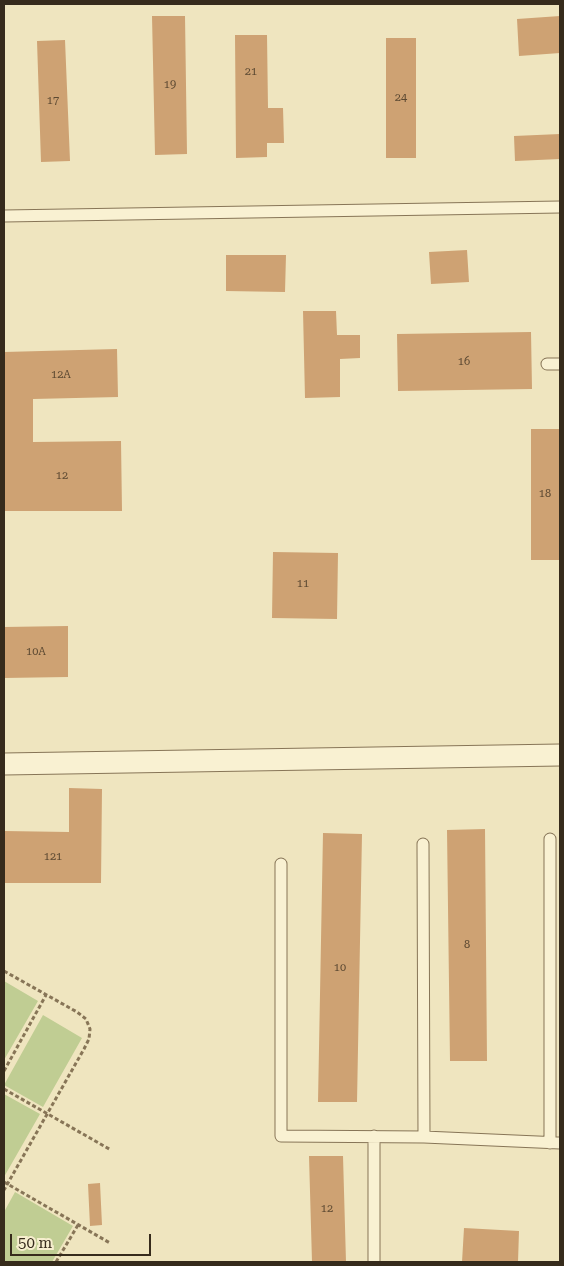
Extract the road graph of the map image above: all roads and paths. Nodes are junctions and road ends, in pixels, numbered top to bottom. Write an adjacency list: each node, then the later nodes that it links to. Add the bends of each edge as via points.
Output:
1 (560, 207): 2 (lane)
2 (4, 216)
3 (547, 364): 4 (lane)
4 (560, 364)
5 (560, 755): 6 (street)
6 (4, 764)
7 (550, 839): 17 (lane)
8 (423, 844): 16 (lane)
9 (281, 864): 15 (lane, via 281,1136)
10 (4, 972): 11 (path)
11 (46, 995): 12 (path); 14 (path, via 78,1012 90,1028 89,1039)
12 (4, 1072)
13 (4, 1089): 14 (path)
14 (47, 1114): 18 (path); 19 (path)
15 (374, 1136): 16 (lane); 24 (lane)
16 (424, 1137): 17 (lane)
17 (555, 1143)
18 (111, 1150)
19 (6, 1183): 20 (path); 21 (path)
20 (4, 1190)
21 (78, 1225): 22 (path); 23 (path)
22 (110, 1243)
23 (56, 1262)
24 (374, 1262)

